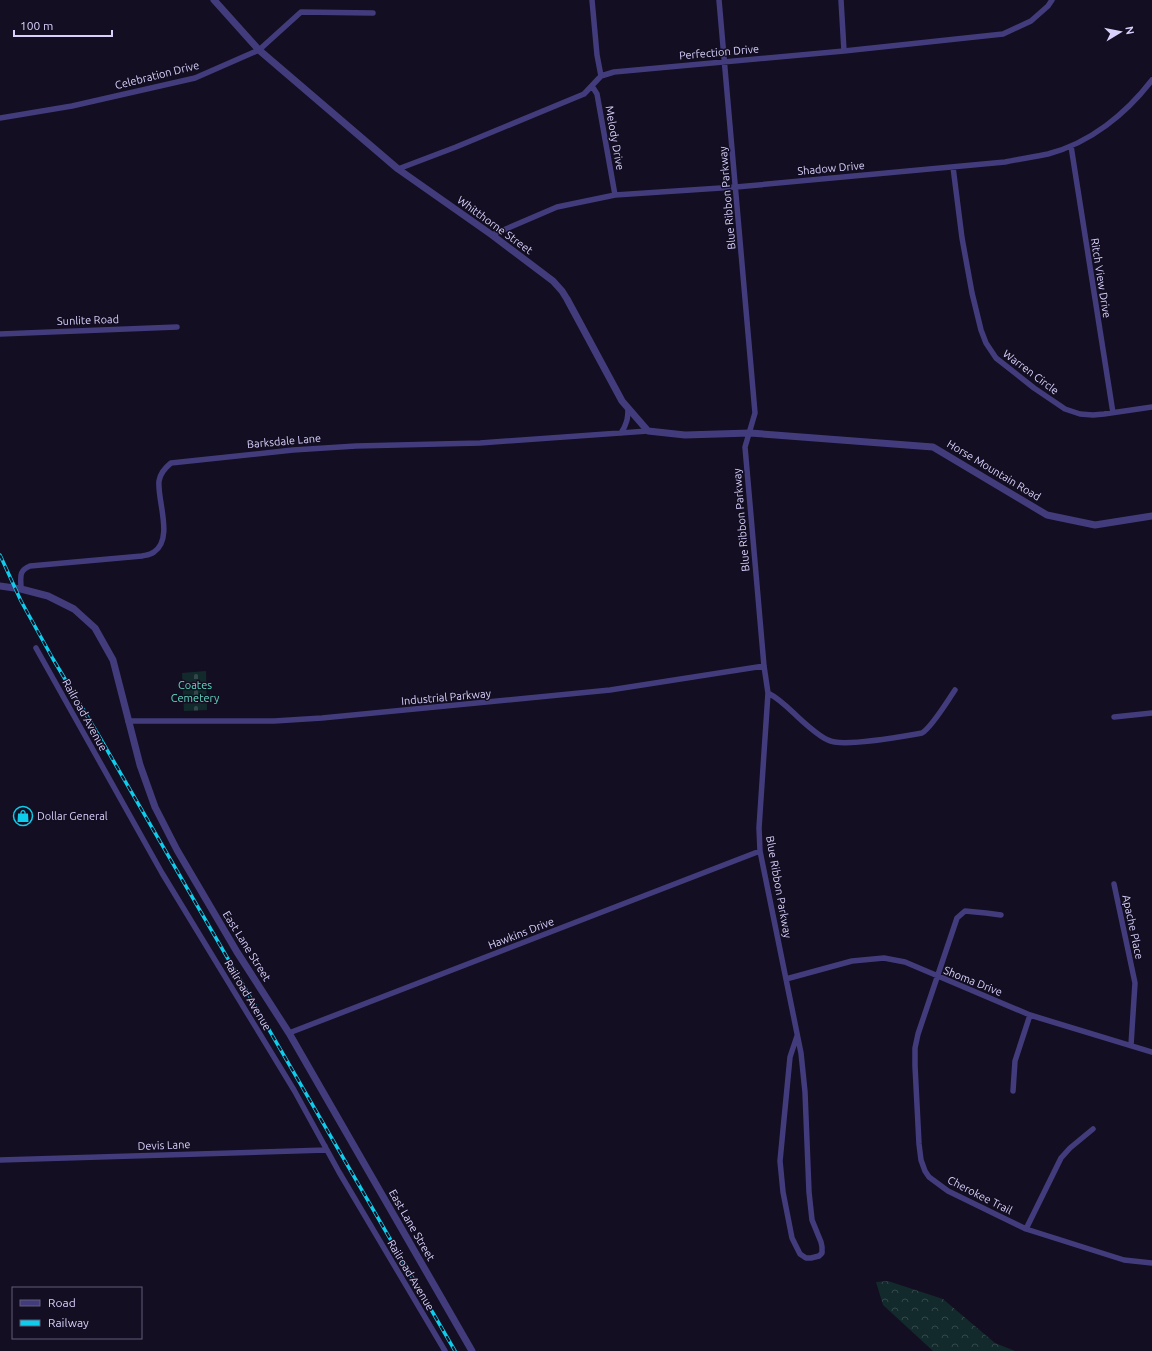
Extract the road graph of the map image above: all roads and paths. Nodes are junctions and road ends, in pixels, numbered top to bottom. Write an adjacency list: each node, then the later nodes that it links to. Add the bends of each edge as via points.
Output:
1 (214, 0): 7 (street, Whitthorne Street)
2 (592, 0): 10 (street)
3 (719, 0): 9 (street, Blue Ribbon Parkway)
4 (841, 0): 8 (street)
5 (1052, 0): 8 (street, Perfection Drive, via 1031,21 1003,34)
6 (373, 13): 7 (street, Celebration Drive, via 301,12)
7 (259, 50): 13 (street, Celebration Drive, via 195,78 72,106); 16 (street, Whitthorne Street)
8 (844, 51): 9 (street, Perfection Drive)
9 (724, 61): 10 (street, Perfection Drive, via 614,72); 17 (street, Blue Ribbon Parkway)
10 (601, 76): 12 (street)
11 (1152, 80): 14 (street, Shadow Drive, via 1115,120)
12 (592, 86): 16 (street, via 584,94); 18 (street, Melody Drive, via 597,94)
13 (0, 118)
14 (1070, 146): 15 (street, Shadow Drive, via 1049,154 1005,162); 24 (street, Ritch View Drive)
15 (953, 167): 17 (street, Shadow Drive); 24 (street, Warren Circle, via 972,293 986,343 996,358 1065,409 1080,414)
16 (398, 169): 19 (street, Whitthorne Street)
17 (736, 186): 18 (street, Shadow Drive); 27 (street, Blue Ribbon Parkway, via 755,413)
18 (615, 196): 19 (street, Shadow Drive, via 558,207)
19 (492, 236): 23 (street, Whitthorne Street, via 553,281 562,291)
20 (177, 327): 21 (street, Sunlite Road)
21 (0, 334)
22 (1152, 407): 24 (street, Warren Circle)
23 (628, 408): 25 (street, Whitthorne Street); 26 (street, via 628,418)
24 (1113, 413)
25 (648, 431): 26 (street, Barksdale Lane); 27 (street, via 685,435)
26 (622, 433): 30 (street, Barksdale Lane, via 480,443 332,447 171,463 164,469 159,480 164,533 158,549 142,556 30,566 24,568 20,574)
27 (750, 433): 28 (street, Horse Mountain Road, via 933,447 1047,515 1095,525); 32 (street, Blue Ribbon Parkway, via 746,447)
28 (1152, 516)
29 (0, 586): 30 (street, East Lane Street)
30 (21, 589): 37 (street, East Lane Street, via 48,596 74,609 95,628 113,660)
31 (36, 648): 50 (street, Railroad Avenue, via 162,873 294,1090)
32 (764, 666): 34 (street, Blue Ribbon Parkway); 37 (street, Industrial Parkway, via 610,690 322,718 274,721)
33 (955, 690): 34 (street, via 922,733 838,743 828,741 778,698)
34 (768, 693): 38 (street, Blue Ribbon Parkway, via 759,828)
35 (1152, 714): 36 (street)
36 (1114, 716)
37 (128, 721): 44 (street, East Lane Street, via 155,807 177,850 237,952)
38 (760, 851): 42 (street, Blue Ribbon Parkway); 44 (street, Hawkins Drive)
39 (1114, 884): 46 (street, Apache Place, via 1135,983)
40 (1001, 915): 41 (street, Cherokee Trail, via 962,912 954,924)
41 (937, 977): 42 (street, Shoma Drive, via 905,962 884,958 852,961); 43 (street, Shoma Drive); 52 (street, Cherokee Trail, via 915,1048 921,1160 929,1177 948,1191)
42 (786, 979): 45 (street, Blue Ribbon Parkway)
43 (1030, 1015): 46 (street, Shoma Drive); 48 (street, via 1015,1061)
44 (289, 1033): 55 (street, East Lane Street)
45 (798, 1036): 45 (street, Blue Ribbon Parkway, via 790,1058 780,1161 792,1238 800,1254 811,1258 822,1253 822,1242 812,1220 805,1092)
46 (1132, 1045): 47 (street, Shoma Drive)
47 (1152, 1052)
48 (1013, 1091)
49 (1094, 1129): 52 (street, via 1061,1158)
50 (324, 1146): 51 (street, Devis Lane, via 326,1150); 54 (street, Railroad Avenue)
51 (0, 1160)
52 (1026, 1229): 53 (street, Cherokee Trail, via 1124,1260)
53 (1152, 1263)
54 (445, 1351)
55 (472, 1351)

